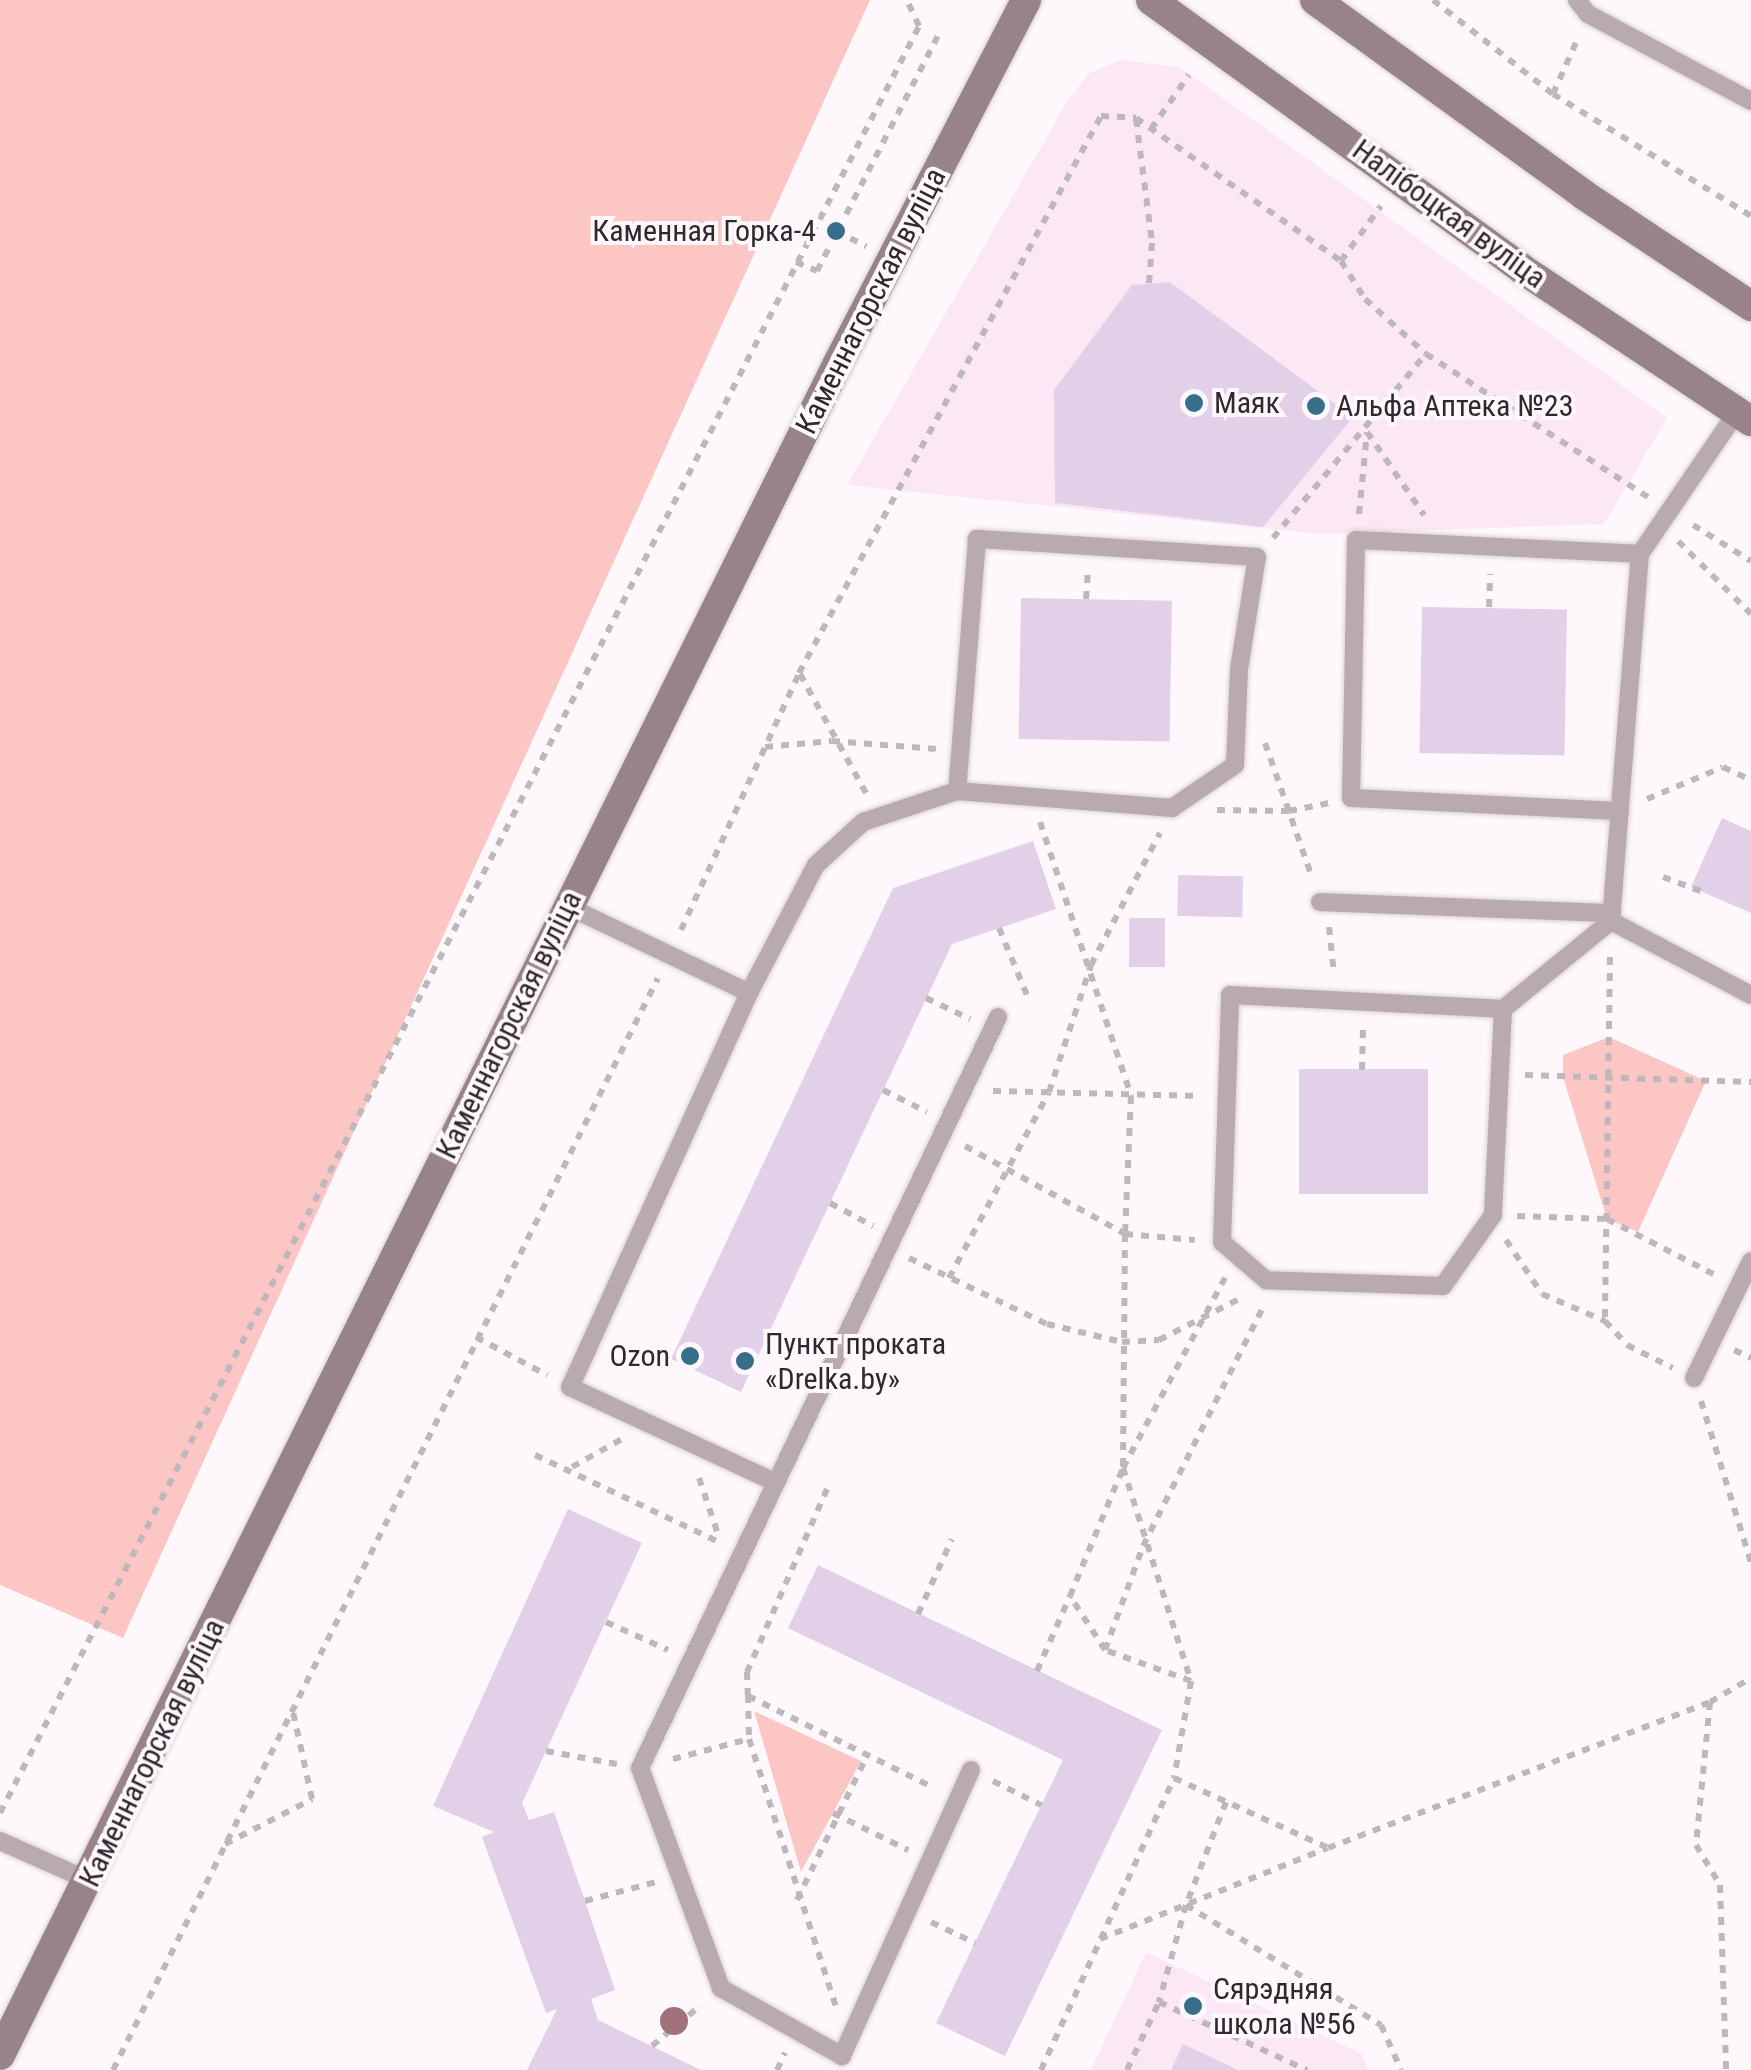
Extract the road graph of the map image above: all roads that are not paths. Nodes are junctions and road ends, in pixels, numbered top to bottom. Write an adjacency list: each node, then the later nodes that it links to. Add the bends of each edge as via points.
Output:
1 (1026, 0): 12 (main road, Каменнагорская вуліца)
2 (1152, 0): 7 (main road, Налібоцкая вуліца)
3 (1315, 0): 6 (main road, via 1584,195)
4 (1582, 7): 5 (lane)
5 (1751, 101)
6 (1751, 306)
7 (1744, 416): 8 (lane, via 1667,509)
8 (1640, 554): 10 (lane); 10 (lane, via 1356,540 1350,798)
9 (956, 791): 9 (lane, via 1172,808 1234,764 1239,669 1257,556 977,539); 14 (lane, via 863,822 816,865)
10 (1620, 811): 13 (lane)
11 (1320, 902): 13 (lane)
12 (567, 906): 14 (lane); 23 (main road, Каменнагорская вуліца)
13 (1611, 917): 15 (lane); 16 (lane)
14 (749, 994): 20 (lane, via 570,1387)
15 (1751, 995)
16 (1502, 1009): 16 (lane, via 1493,1215 1443,1286 1276,1281 1229,1248 1230,995)
17 (995, 1023): 20 (lane)
18 (1751, 1261): 19 (lane)
19 (1694, 1378)
20 (776, 1482): 21 (lane, via 640,1768 721,1988 842,2056)
21 (971, 1770)
22 (0, 1842): 23 (lane)
23 (90, 1880): 24 (main road, Каменнагорская вуліца)
24 (0, 2055)

